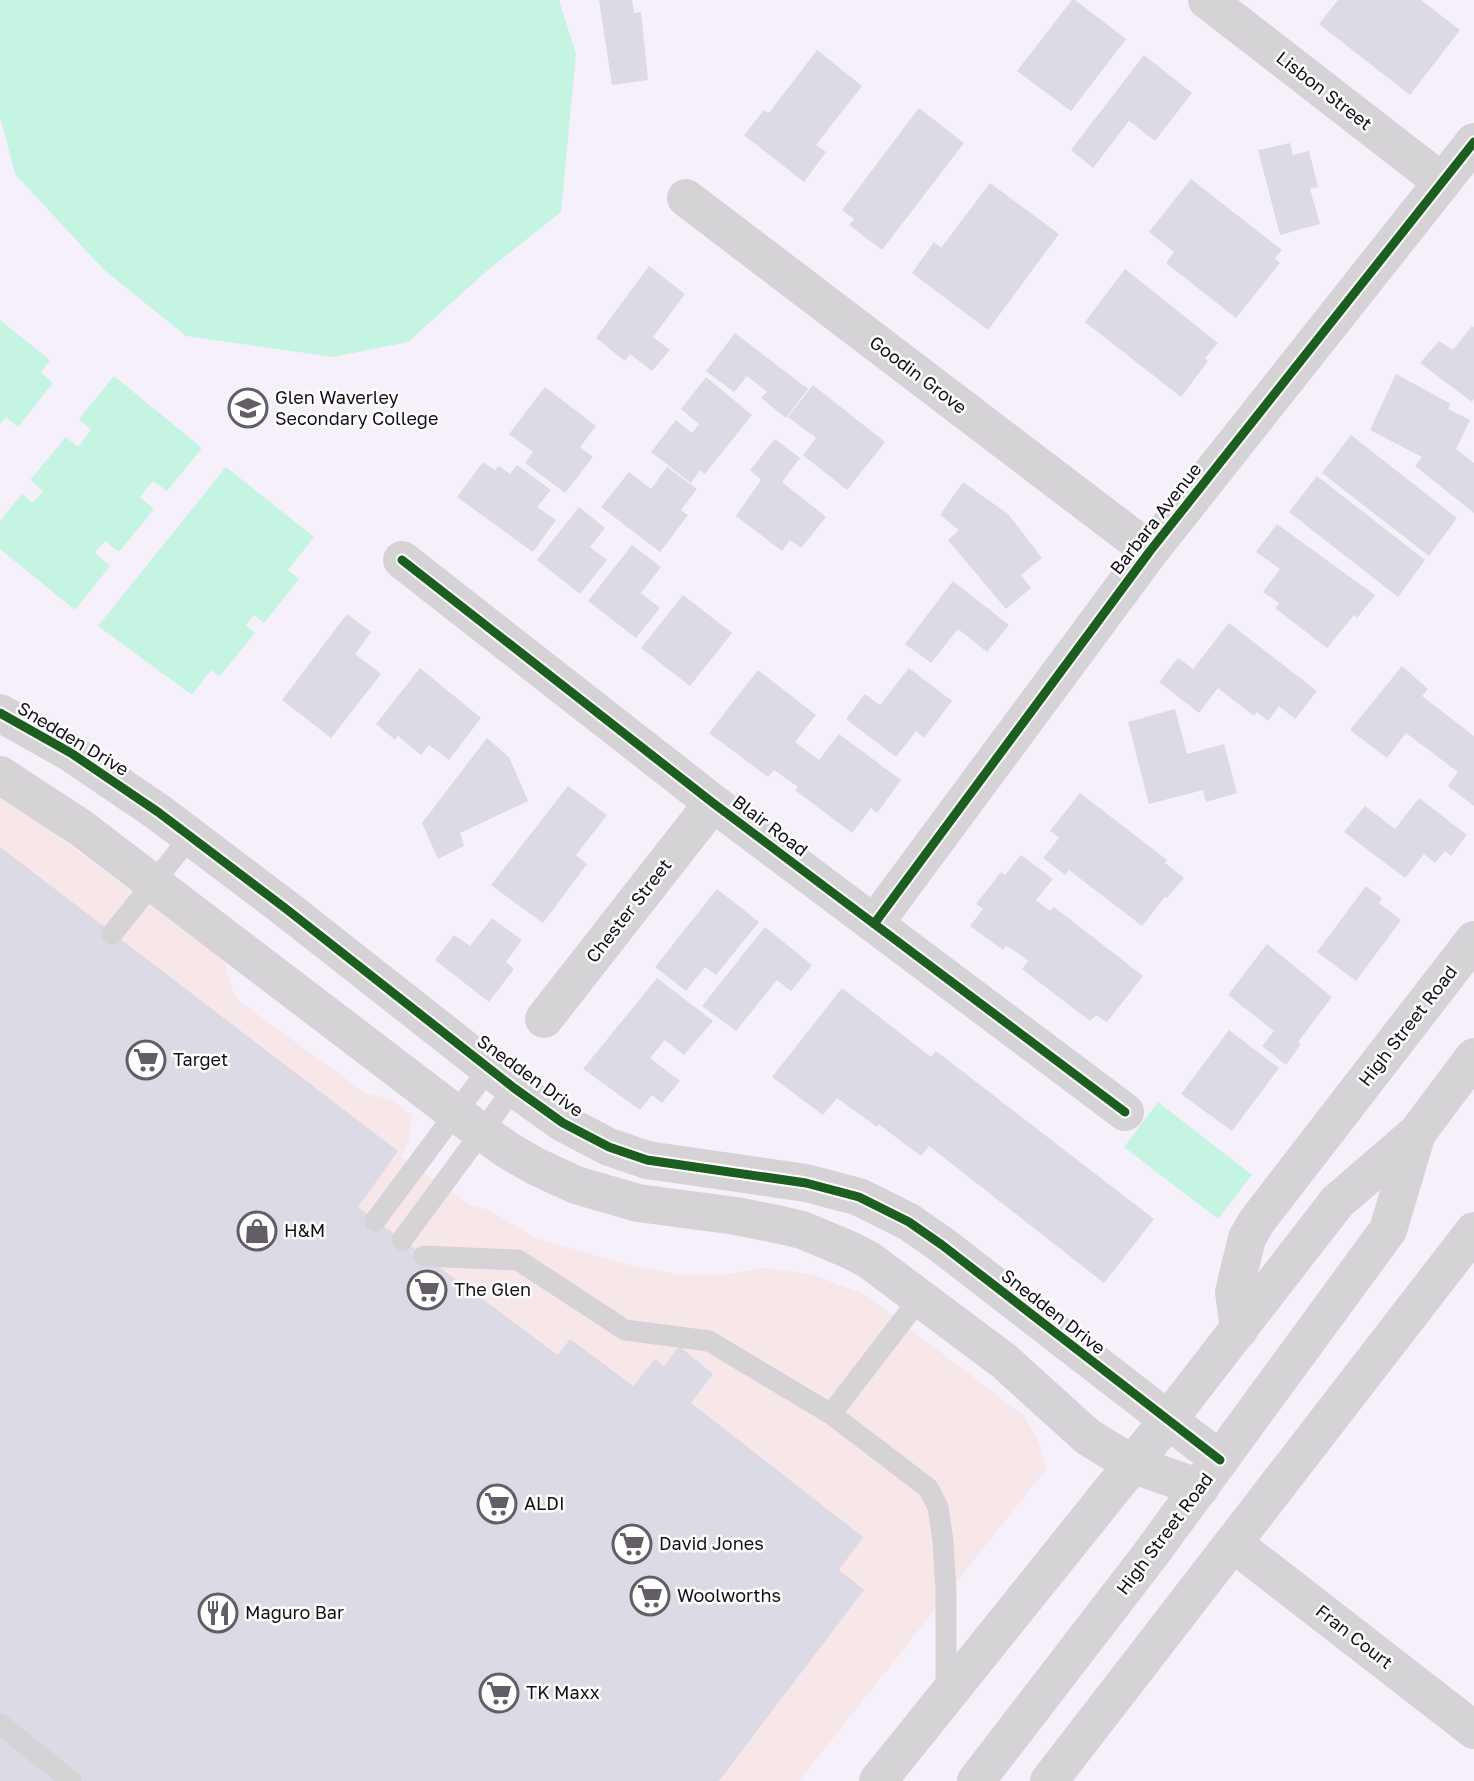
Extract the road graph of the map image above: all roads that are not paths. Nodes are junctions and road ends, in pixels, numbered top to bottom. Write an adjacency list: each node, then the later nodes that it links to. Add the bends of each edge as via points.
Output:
1 (1207, 0): 3 (street, Lisbon Street)
2 (1474, 142): 3 (street, Barbara Avenue)
3 (1442, 182): 5 (street, Barbara Avenue)
4 (686, 198): 5 (street, Goodin Grove)
5 (1150, 551): 12 (street, Barbara Avenue)
6 (402, 560): 9 (street, Blair Road)
7 (0, 713): 10 (street, Snedden Drive, via 71,752)
8 (0, 775): 11 (street)
9 (713, 803): 12 (street, Blair Road); 15 (street, Chester Street)
10 (191, 836): 11 (lane); 17 (street, Snedden Drive)
11 (154, 882): 13 (lane); 19 (street)
12 (874, 924): 18 (street, Blair Road)
13 (112, 934)
14 (1474, 940): 26 (street, High Street Road, via 1247,1238 1234,1292)
15 (544, 1019)
16 (1474, 1057): 20 (street, High Street Road)
17 (502, 1078): 19 (lane); 19 (lane); 28 (street, Snedden Drive, via 563,1123 630,1155 674,1166 806,1183 887,1209 942,1245)
18 (1125, 1112)
19 (469, 1123): 21 (lane); 23 (lane); 25 (street, via 560,1179 614,1198 768,1222 833,1241 869,1260)
20 (1417, 1133): 26 (street, High Street Road, via 1337,1202); 30 (street, High Street Road, via 1388,1230)
21 (375, 1221)
22 (1474, 1231): 31 (street)
23 (402, 1240)
24 (424, 1256): 27 (lane, via 518,1260 625,1331 709,1341)
25 (920, 1298): 27 (lane); 29 (street, via 1021,1375 1088,1437)
26 (1239, 1330): 28 (street, High Street Road)
27 (831, 1414): 32 (lane, via 928,1488 938,1507 946,1592)
28 (1168, 1420): 29 (street, High Street Road); 30 (street, Snedden Drive)
29 (1132, 1464): 30 (street); 32 (street, High Street Road)
30 (1210, 1474): 37 (street, High Street Road)
31 (1234, 1544): 34 (street, Fran Court); 38 (street)
32 (946, 1697): 36 (street, High Street Road)
33 (0, 1724): 35 (lane)
34 (1474, 1730)
35 (71, 1781)
36 (878, 1781)
37 (976, 1781)
38 (1049, 1781)

